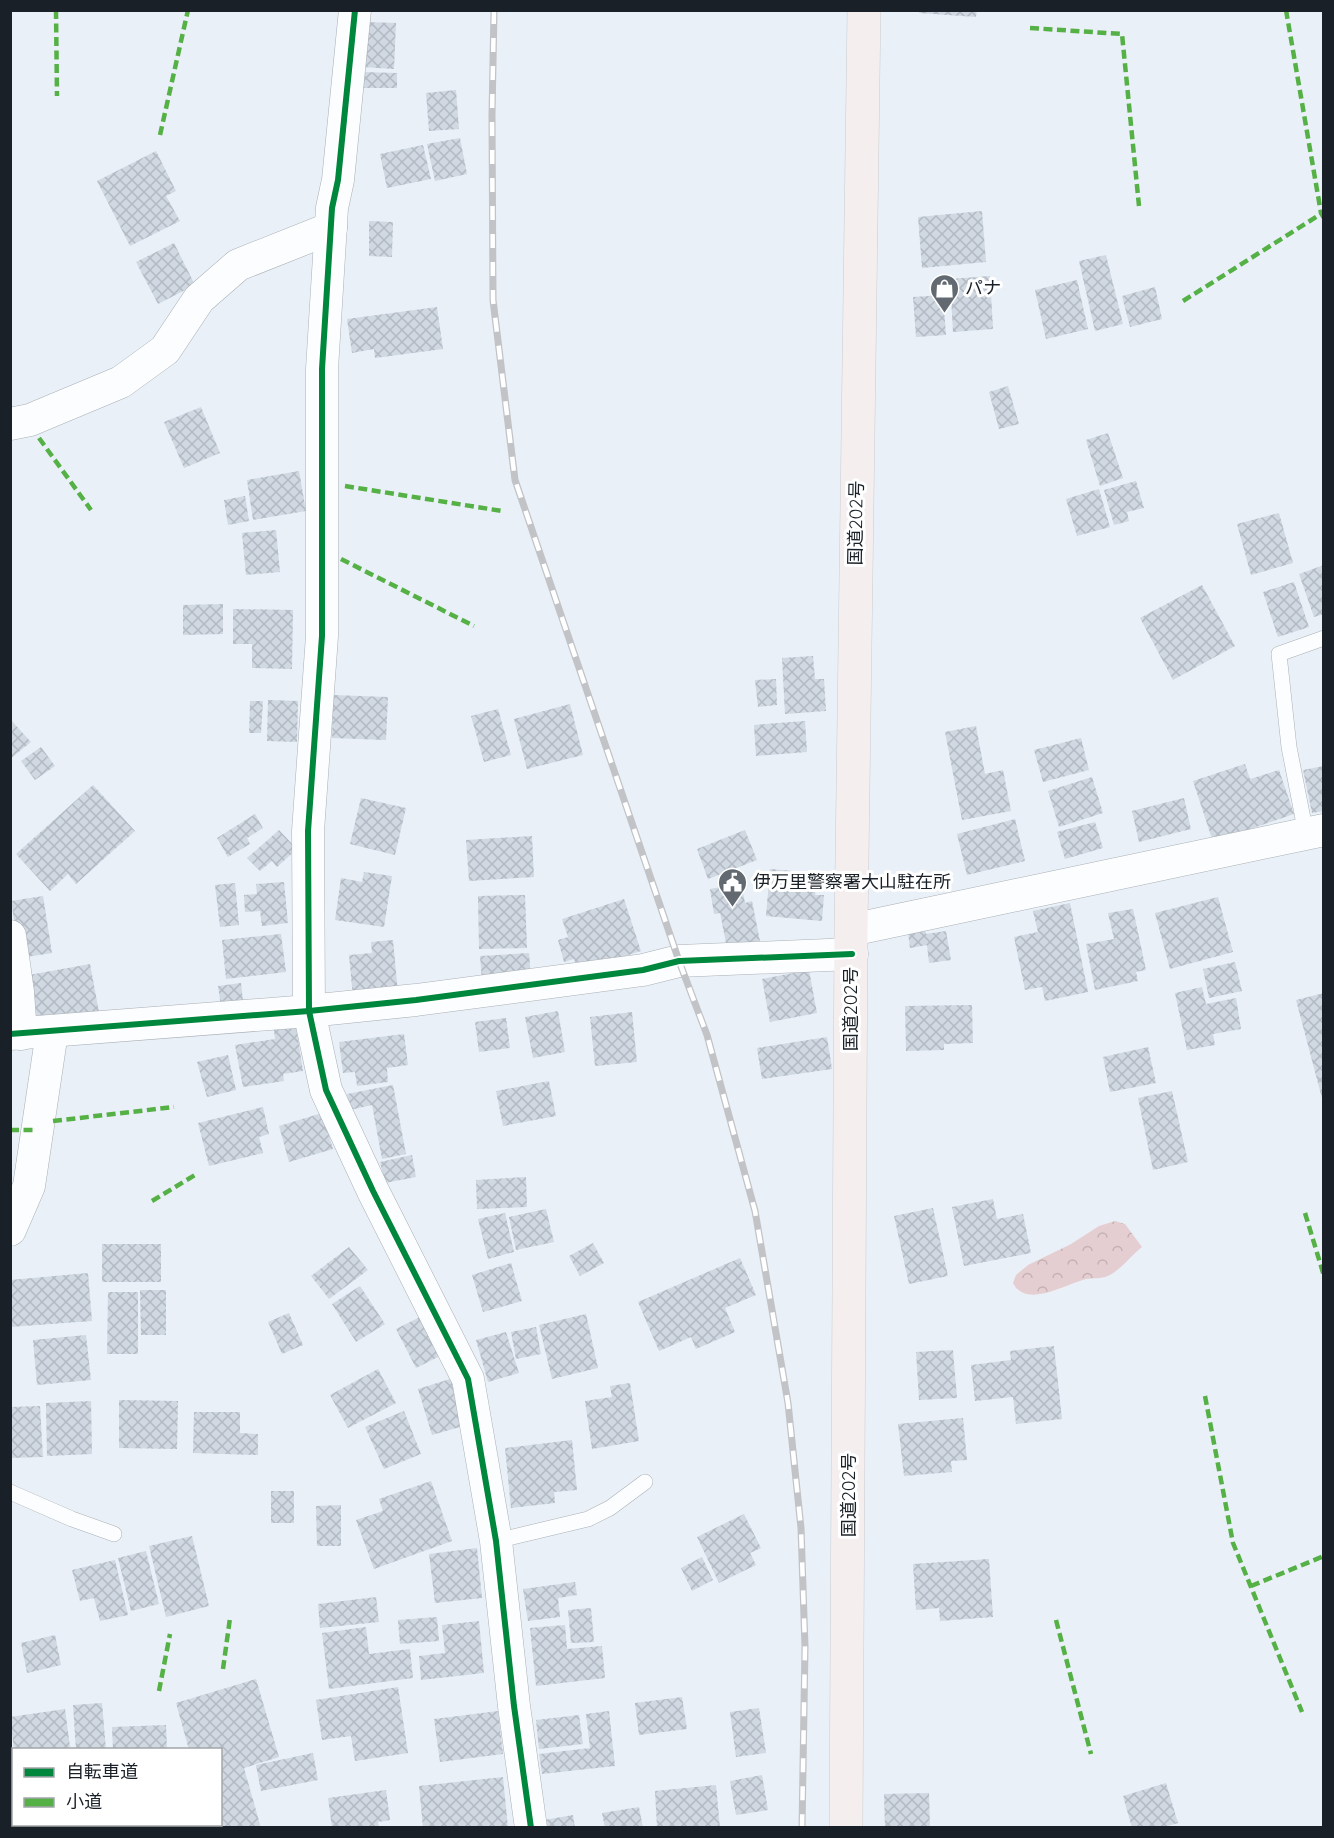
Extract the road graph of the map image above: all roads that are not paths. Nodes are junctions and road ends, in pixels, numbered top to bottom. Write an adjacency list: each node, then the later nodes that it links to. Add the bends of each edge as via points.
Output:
1 (355, 10): 3 (street)
2 (864, 10): 8 (highway, 国道202号)
3 (331, 228): 4 (street, via 238,265 200,299 165,350 121,382 30,420); 9 (street, via 322,369 322,636 308,831)
4 (10, 424)
5 (1323, 638): 6 (lane, via 1278,654 1289,747)
6 (1315, 832): 8 (street)
7 (10, 936): 11 (street, via 18,992)
8 (851, 942): 9 (street); 18 (highway, 国道202号)
9 (309, 1011): 10 (street); 16 (street, via 326,1090 468,1379)
10 (52, 1032): 11 (street); 12 (street, via 29,1186)
11 (16, 1034)
12 (10, 1230)
13 (645, 1482): 16 (lane, via 588,1519)
14 (10, 1492): 15 (lane)
15 (114, 1534)
16 (496, 1541): 17 (street)
17 (531, 1827)
18 (846, 1827)

